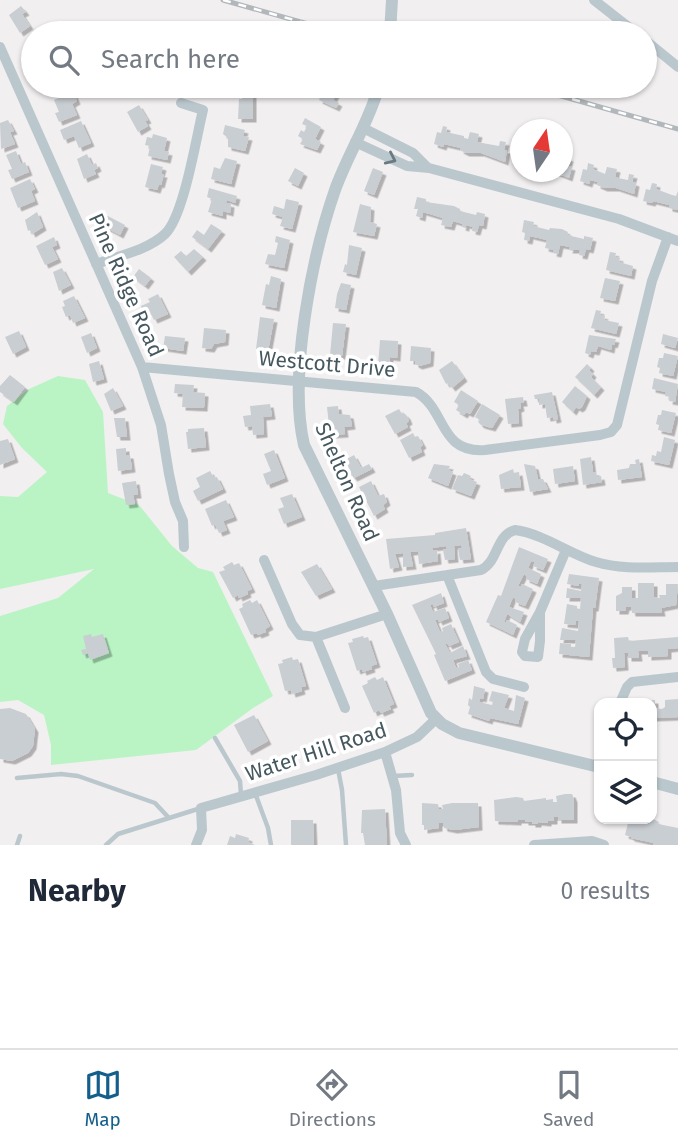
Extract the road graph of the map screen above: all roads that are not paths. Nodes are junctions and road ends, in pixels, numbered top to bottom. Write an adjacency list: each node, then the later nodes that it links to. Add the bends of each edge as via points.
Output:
1 (392, 0): 3 (street)
2 (594, 0): 4 (street)
3 (391, 21)
4 (621, 21)
5 (0, 47): 8 (street, Pine Ridge Road)
6 (657, 49): 7 (street)
7 (678, 66)
8 (21, 94)
9 (23, 98): 16 (street, Pine Ridge Road)
10 (374, 98): 12 (street, Shelton Road)
11 (181, 103): 16 (street, via 203,110 172,226 147,245)
12 (363, 128): 13 (street, Shelton Road); 14 (street, via 413,153)
13 (355, 142): 14 (street, one-way to 14, via 407,166); 18 (street, Shelton Road, via 335,190 318,251)
14 (429, 168): 15 (street, via 619,219)
15 (673, 239): 18 (street, Westcott Drive, via 652,281 617,425 611,432 468,449 453,441 429,402 416,392)
16 (96, 264): 17 (street, Pine Ridge Road)
17 (142, 367): 18 (street, Westcott Drive); 19 (street, Pine Ridge Road, via 162,425 175,502 183,521)
18 (299, 381): 24 (street, Shelton Road, via 304,444)
19 (184, 547)
20 (566, 550): 22 (street, via 597,563); 23 (street, via 515,530 504,535 487,567); 25 (street)
21 (264, 560): 27 (street, via 292,624 300,635)
22 (678, 567)
23 (447, 575): 24 (street); 29 (street, via 486,672 493,679)
24 (374, 586): 26 (street, Shelton Road)
25 (540, 612)
26 (387, 614): 27 (street); 32 (street, Shelton Road)
27 (316, 637): 31 (street)
28 (678, 677): 30 (street, via 632,682)
29 (524, 687)
30 (622, 698)
31 (345, 708)
32 (436, 719): 34 (street, Water Hill Road, via 417,737); 35 (street, via 459,733)
33 (215, 738): 43 (lane, via 240,781)
34 (385, 752): 36 (street, Water Hill Road); 38 (street)
35 (594, 766)
36 (338, 768): 42 (street, Water Hill Road); 51 (lane)
37 (412, 775): 38 (lane)
38 (392, 776): 52 (street)
39 (17, 778): 45 (lane, via 78,776 155,803)
40 (657, 783): 41 (street)
41 (678, 789)
42 (254, 793): 43 (street, Water Hill Road); 50 (lane)
43 (241, 796): 44 (street, Water Hill Road)
44 (201, 808): 45 (lane); 49 (street, via 202,830)
45 (169, 818): 48 (lane, via 118,834)
46 (20, 836): 47 (lane)
47 (17, 845)
48 (106, 845)
49 (196, 845)
50 (271, 845)
51 (346, 845)
52 (406, 845)
53 (534, 845): 54 (street, via 592,841)
54 (604, 845)

